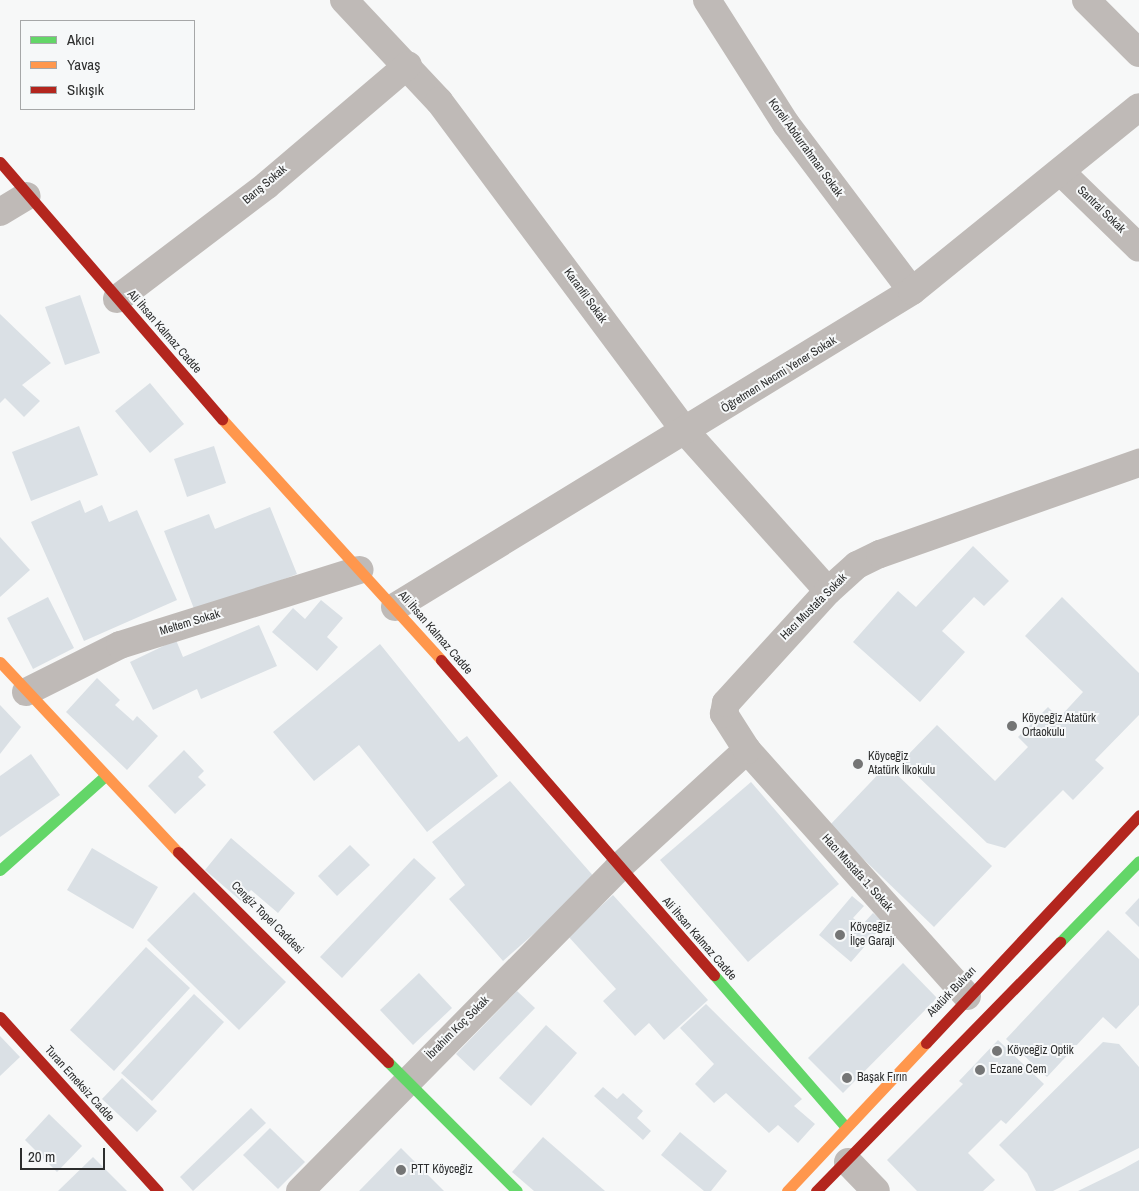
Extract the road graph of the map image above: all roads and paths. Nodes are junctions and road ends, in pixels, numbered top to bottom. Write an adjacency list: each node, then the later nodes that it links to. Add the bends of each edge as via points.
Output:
1 (344, 0): 5 (street, Karanfil Sokak)
2 (707, 0): 12 (street, Koreli Abdurrahman Sokak, via 786,124)
3 (1086, 0): 4 (street)
4 (1139, 54)
5 (408, 66): 13 (street, Barış Sokak, via 267,185); 14 (street, Karanfil Sokak, via 473,144)
6 (1139, 107): 8 (street, Öğretmen Necmi Yener Sokak)
7 (0, 162): 9 (street, Ali İhsan Kalmaz Cadde)
8 (1062, 173): 11 (street, Santral Sokak); 12 (street, Öğretmen Necmi Yener Sokak)
9 (27, 196): 10 (street); 13 (street, Ali İhsan Kalmaz Cadde)
10 (0, 212)
11 (1139, 248)
12 (912, 291): 14 (street, Öğretmen Necmi Yener Sokak)
13 (117, 299): 16 (street, Ali İhsan Kalmaz Cadde)
14 (686, 432): 17 (street, Karanfil Sokak); 18 (street, Öğretmen Necmi Yener Sokak)
15 (1139, 463): 17 (street, Hacı Mustafa Sokak, via 880,554 857,565)
16 (360, 570): 18 (street, Ali İhsan Kalmaz Cadde); 20 (street, Meltem Sokak, via 120,645)
17 (828, 591): 21 (street, Hacı Mustafa Sokak, via 726,703 724,714)
18 (395, 607): 25 (street, Ali İhsan Kalmaz Cadde)
19 (0, 662): 20 (street, Cengiz Topel Caddesi)
20 (26, 692): 22 (street, Cengiz Topel Caddesi)
21 (748, 750): 25 (street); 27 (street, Hacı Mustafa 1. Sokak)
22 (104, 777): 26 (street); 29 (street, Cengiz Topel Caddesi)
23 (1139, 814): 27 (street, Atatürk Bulvarı)
24 (1139, 862): 31 (street)
25 (618, 868): 29 (street, İbrahim Koç Sokak); 30 (street, Ali İhsan Kalmaz Cadde)
26 (0, 870)
27 (967, 996): 30 (street, Atatürk Bulvarı)
28 (0, 1017): 32 (street, Turan Emeksiz Cadde)
29 (407, 1079): 33 (street, İbrahim Koç Sokak); 34 (street, Cengiz Topel Caddesi)
30 (844, 1125): 35 (street, Atatürk Bulvarı)
31 (848, 1162): 36 (street); 37 (street)
32 (158, 1191)
33 (300, 1191)
34 (517, 1191)
35 (787, 1191)
36 (816, 1191)
37 (876, 1191)

